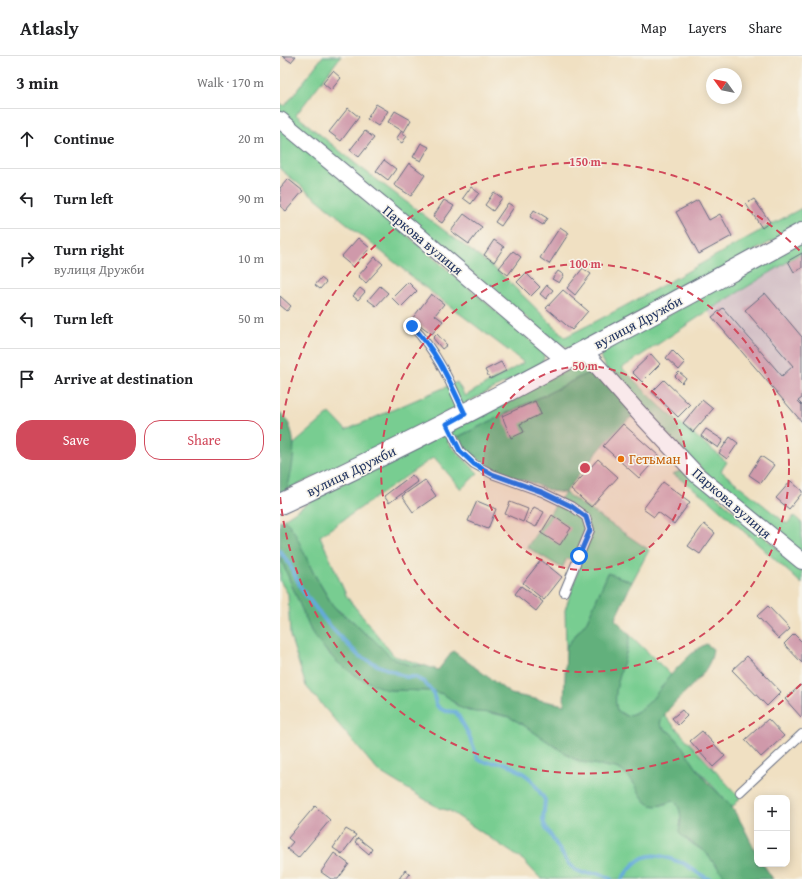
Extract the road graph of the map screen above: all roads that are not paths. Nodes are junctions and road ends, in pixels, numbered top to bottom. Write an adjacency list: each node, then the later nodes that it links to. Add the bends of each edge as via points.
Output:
1 (280, 120): 5 (street, Паркова вулиця)
2 (802, 233): 4 (street, вулиця Дружби)
3 (412, 326): 6 (lane, via 435,354)
4 (584, 351): 5 (street, вулиця Дружби); 9 (street, Паркова вулиця, via 697,475)
5 (565, 360): 6 (street, вулиця Дружби)
6 (465, 414): 7 (street, вулиця Дружби)
7 (447, 424): 8 (street, вулиця Дружби); 10 (lane, via 460,451 474,464 492,474 542,492 571,506 586,517 590,530)
8 (281, 504)
9 (802, 561)
10 (564, 592)
11 (802, 734): 12 (lane)
12 (740, 792)

